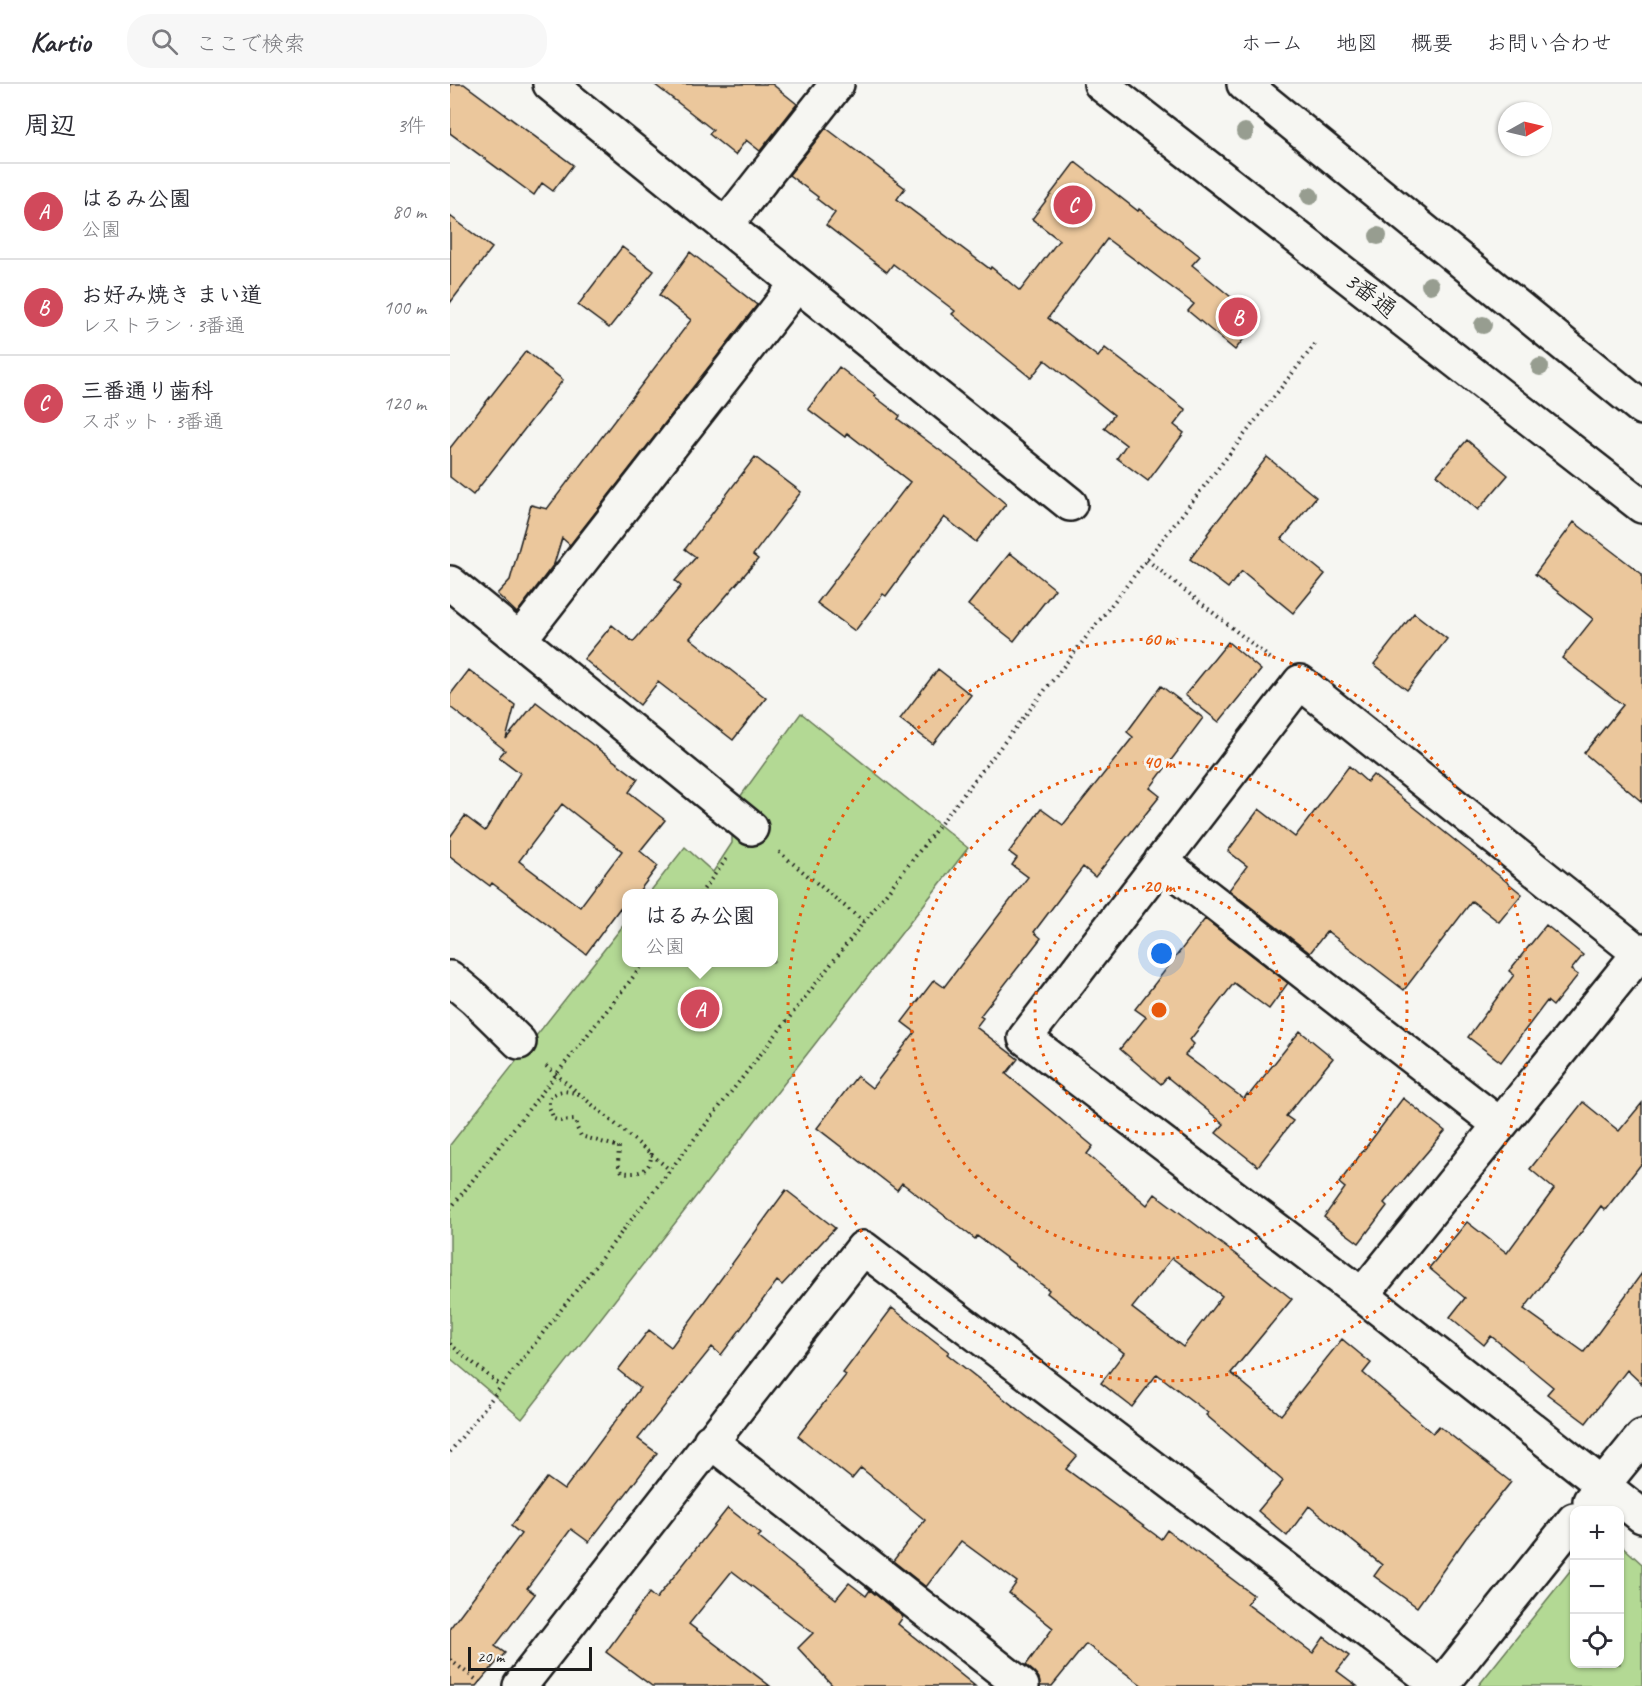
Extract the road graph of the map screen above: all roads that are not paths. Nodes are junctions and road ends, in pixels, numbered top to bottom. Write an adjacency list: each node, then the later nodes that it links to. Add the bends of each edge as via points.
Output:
1 (549, 84): 5 (street)
2 (837, 84): 5 (street)
3 (1101, 84): 9 (street, 3番通)
4 (1244, 84): 7 (street)
5 (725, 226): 6 (street)
6 (798, 284): 8 (street); 11 (street)
7 (1642, 408)
8 (1070, 504)
9 (1642, 506)
10 (450, 583): 11 (street)
11 (520, 639): 12 (street)
12 (751, 828)
13 (1161, 861): 14 (street, via 1300,682); 17 (street); 18 (street, via 1025,1038)
14 (1641, 952): 17 (street)
15 (450, 978): 16 (street)
16 (519, 1042)
17 (1500, 1125): 18 (street)
18 (1362, 1295): 21 (street)
19 (1642, 1437): 21 (street)
20 (710, 1441): 25 (street); 26 (street); 27 (street, via 863,1248)
21 (1604, 1484): 22 (street); 23 (street)
22 (1585, 1506)
23 (1642, 1515)
24 (1570, 1526): 27 (street)
25 (520, 1686)
26 (1022, 1686)
27 (1440, 1686)

